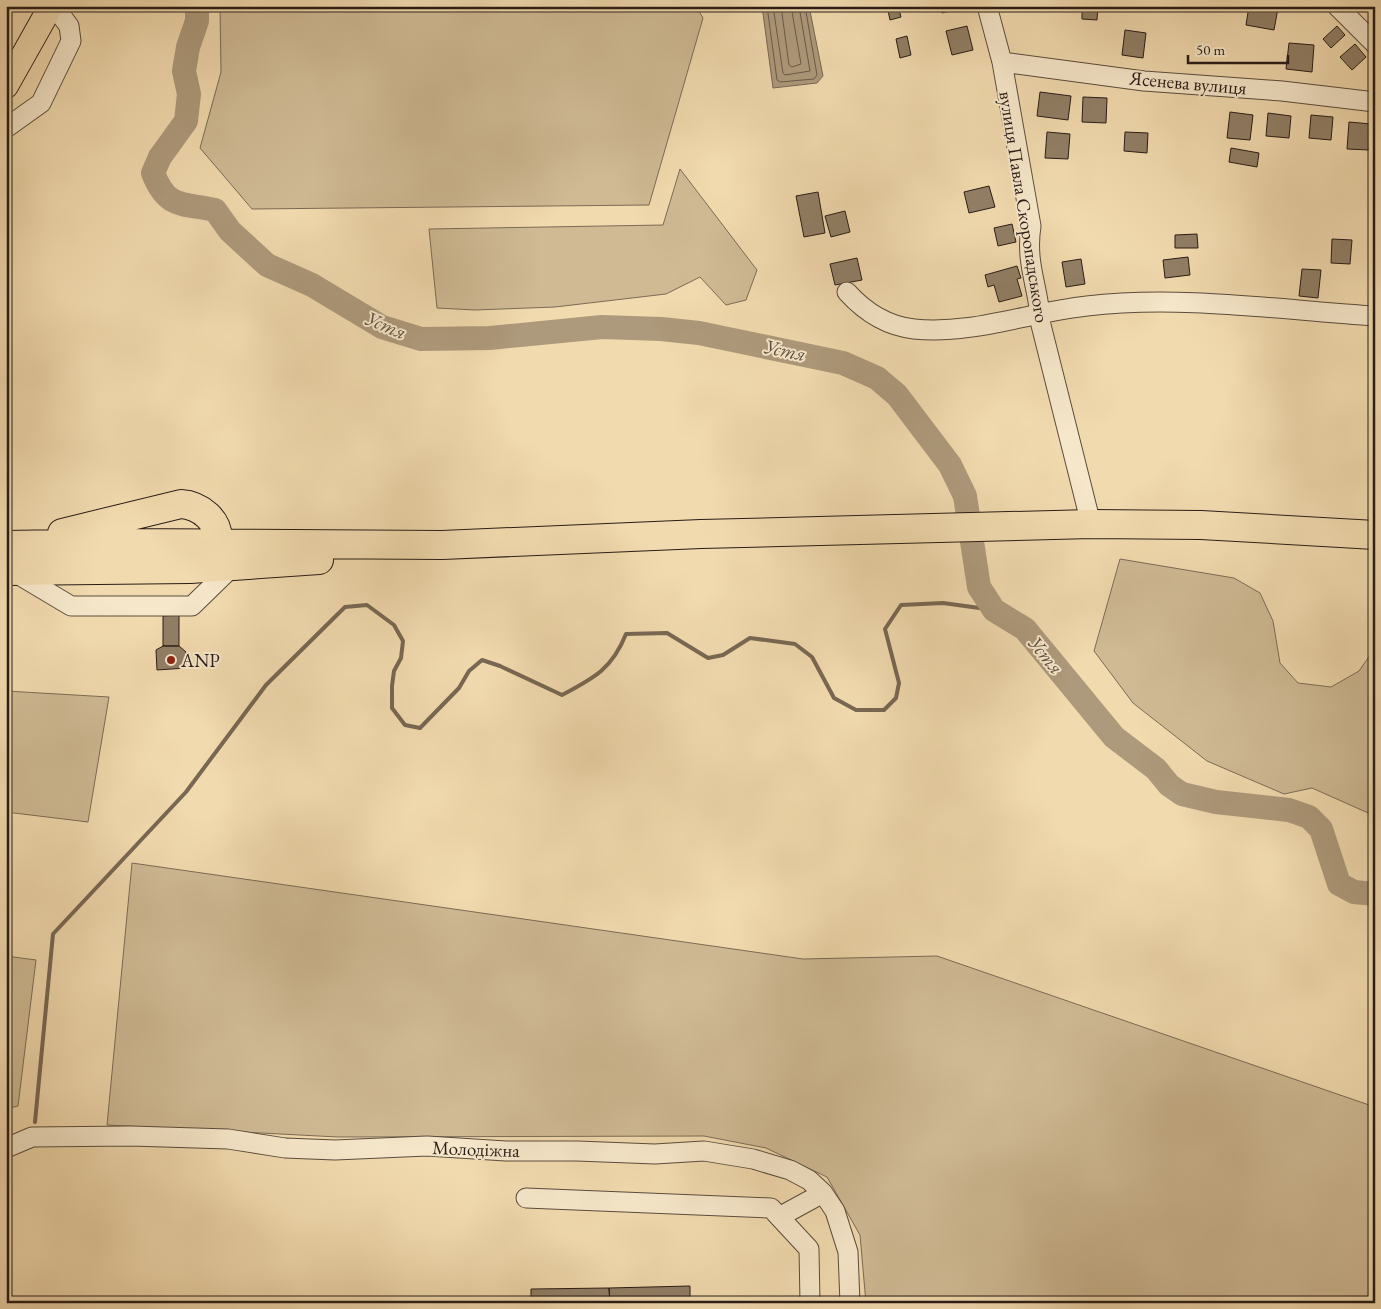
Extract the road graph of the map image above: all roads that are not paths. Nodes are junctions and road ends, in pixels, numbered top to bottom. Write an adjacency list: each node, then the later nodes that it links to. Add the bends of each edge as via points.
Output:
1 (52, 6): 6 (main road); 8 (street, via 68,26 71,41 41,103)
2 (987, 6): 5 (street, вулиця Павла Скоропадського)
3 (1337, 6): 4 (street)
4 (1375, 44)
5 (1002, 62): 7 (street, Ясенева вулиця, via 1144,81 1282,91); 10 (street, вулиця Павла Скоропадського, via 1031,226 1029,265)
6 (6, 86)
7 (1375, 102)
8 (6, 128)
9 (847, 292): 10 (street, via 880,320 913,329 949,330)
10 (1040, 315): 11 (street, via 1086,306 1140,303 1251,305); 12 (street, вулиця Павла Скоропадського)
11 (1375, 316)
12 (1091, 524): 13 (highway, via 1201,525); 15 (highway, via 702,534)
13 (1375, 535)
14 (216, 544): 15 (highway); 16 (highway); 16 (highway, via 215,524 201,509 181,504); 18 (highway)
15 (442, 545): 17 (highway)
16 (11, 558): 17 (street, via 70,606 192,606); 18 (highway)
17 (232, 567): 18 (highway)
18 (205, 568)
19 (6, 1148): 20 (street, Молодіжна, via 32,1137 131,1136 228,1140 286,1148 335,1150 427,1146 655,1154 704,1151 790,1170 809,1180)
20 (822, 1193): 22 (street); 24 (street, Молодіжна, via 834,1211 848,1252)
21 (526, 1198): 22 (street, via 771,1208)
22 (779, 1217): 23 (street, via 809,1249)
23 (810, 1303)
24 (850, 1303)

